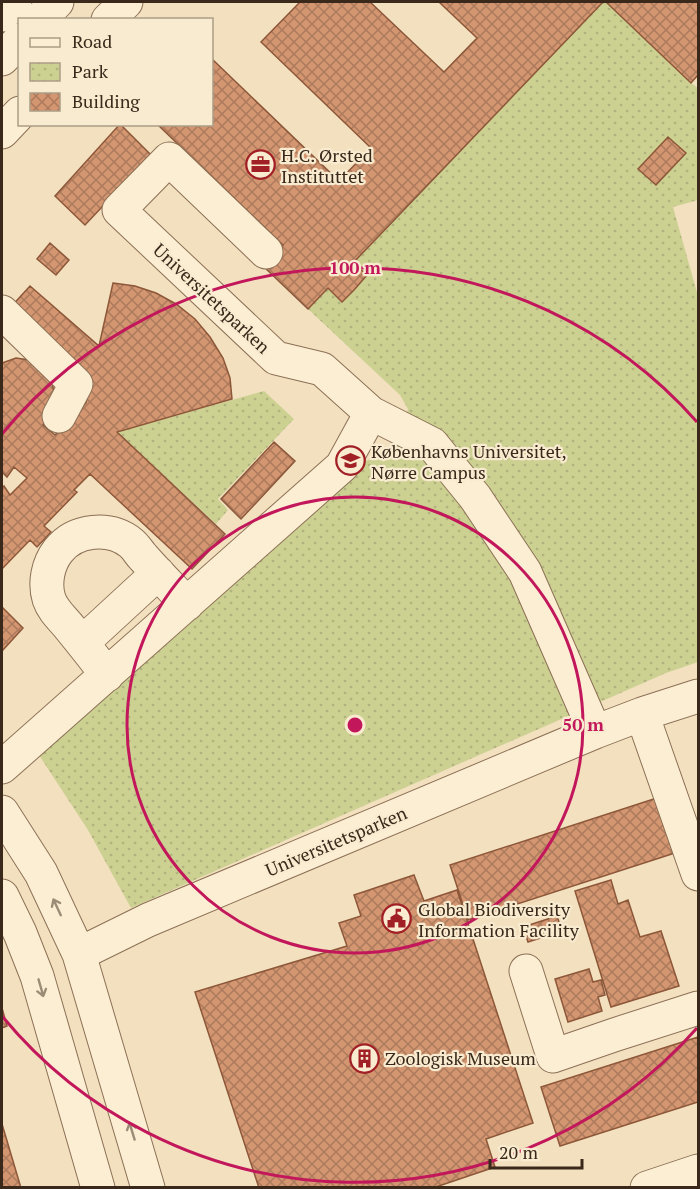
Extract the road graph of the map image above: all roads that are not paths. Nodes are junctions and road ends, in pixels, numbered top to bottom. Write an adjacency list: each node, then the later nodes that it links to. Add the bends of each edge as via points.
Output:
1 (15, 2): 4 (street)
2 (57, 2): 5 (street)
3 (126, 2): 6 (street)
4 (2, 15)
5 (41, 18)
6 (110, 18)
7 (18, 42): 8 (street)
8 (2, 59)
9 (18, 115): 10 (street)
10 (2, 132)
11 (266, 252): 13 (street, Universitetsparken, via 169,159 119,210 276,358 322,369)
12 (2, 312): 14 (street, via 76,384)
13 (371, 413): 16 (street, via 342,466); 21 (street, Universitetsparken, via 432,444 475,497 525,572)
14 (59, 416)
15 (150, 565): 16 (street); 17 (street); 17 (street, via 132,544 118,535 102,532 85,533 58,551 50,566 49,599 56,614)
16 (187, 604): 18 (street)
17 (75, 634): 18 (street)
18 (107, 675): 22 (street)
19 (699, 696): 20 (street, Universitetsparken)
20 (642, 714): 21 (street, Universitetsparken); 24 (street)
21 (595, 732): 26 (street, Universitetsparken, via 148,920)
22 (2, 767)
23 (2, 812): 26 (street, one-way to 23, via 40,873)
24 (699, 874)
25 (2, 896): 29 (street, one-way to 29, via 37,976)
26 (79, 954): 30 (street, one-way to 26)
27 (526, 971): 28 (street, via 553,1056)
28 (699, 1008)
29 (98, 1188)
30 (148, 1188)

